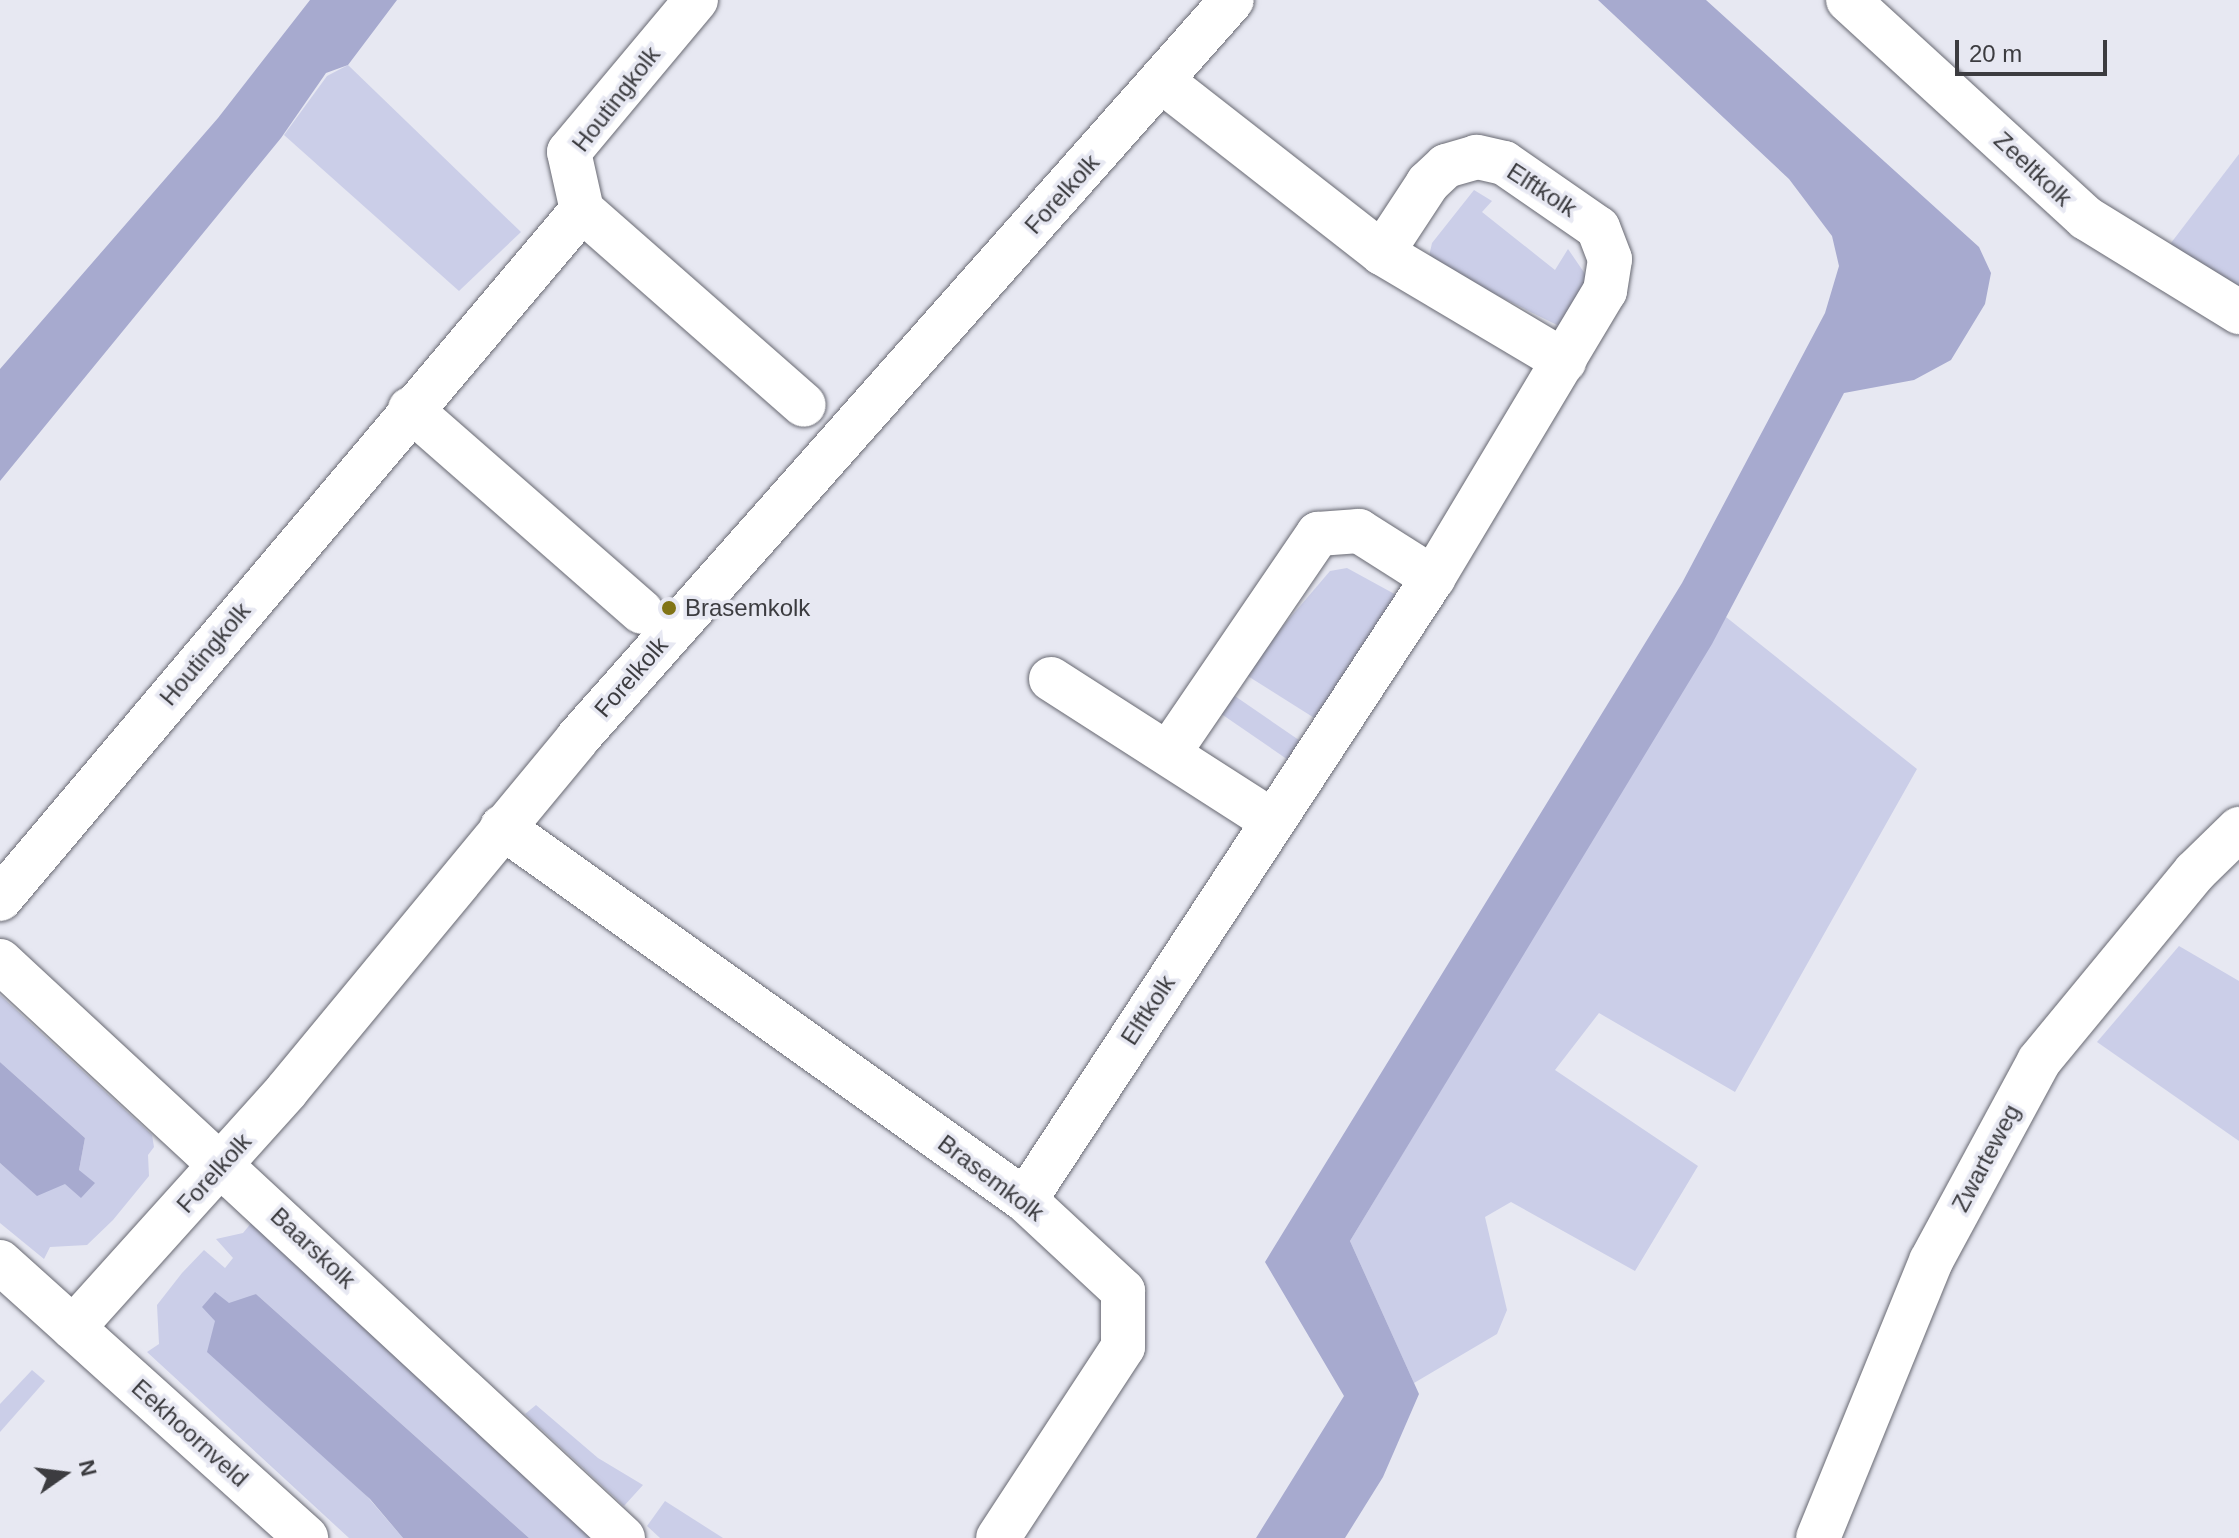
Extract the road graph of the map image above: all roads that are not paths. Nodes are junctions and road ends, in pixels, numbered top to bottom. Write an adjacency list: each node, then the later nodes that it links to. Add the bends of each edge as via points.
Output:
1 (696, 0): 5 (street, Houtingkolk, via 569,152)
2 (1232, 0): 4 (street, Forelkolk)
3 (1863, 4): 7 (street, Zeeltkolk, via 2086,218)
4 (1163, 82): 6 (street); 16 (street, Forelkolk, via 841,437)
5 (582, 210): 9 (street); 10 (street, Houtingkolk)
6 (1382, 253): 8 (street); 8 (street, Elftkolk, via 1446,166 1477,157 1504,163 1598,228 1610,259 1605,291)
7 (2239, 312)
8 (1564, 361): 11 (street, Elftkolk)
9 (804, 405)
10 (410, 409): 12 (street); 18 (street, Houtingkolk)
11 (1433, 578): 14 (street, via 1359,531 1318,534); 15 (street, Elftkolk)
12 (642, 612)
13 (1051, 679): 14 (street)
14 (1170, 751): 15 (street)
15 (1272, 821): 21 (street, Elftkolk)
16 (502, 827): 20 (street, Forelkolk); 21 (street, Brasemkolk)
17 (2239, 829): 27 (street, Zwarteweg, via 2195,872 2039,1061 1931,1261)
18 (0, 899)
19 (0, 961): 20 (street, Baarskolk)
20 (221, 1163): 23 (street, Forelkolk); 25 (street, Baarskolk)
21 (1025, 1200): 26 (street, Brasemkolk, via 1123,1291 1123,1347)
22 (0, 1262): 23 (street, Eekhoornveld)
23 (73, 1328): 24 (street, Eekhoornveld)
24 (306, 1538)
25 (623, 1538)
26 (998, 1538)
27 (1818, 1538)

